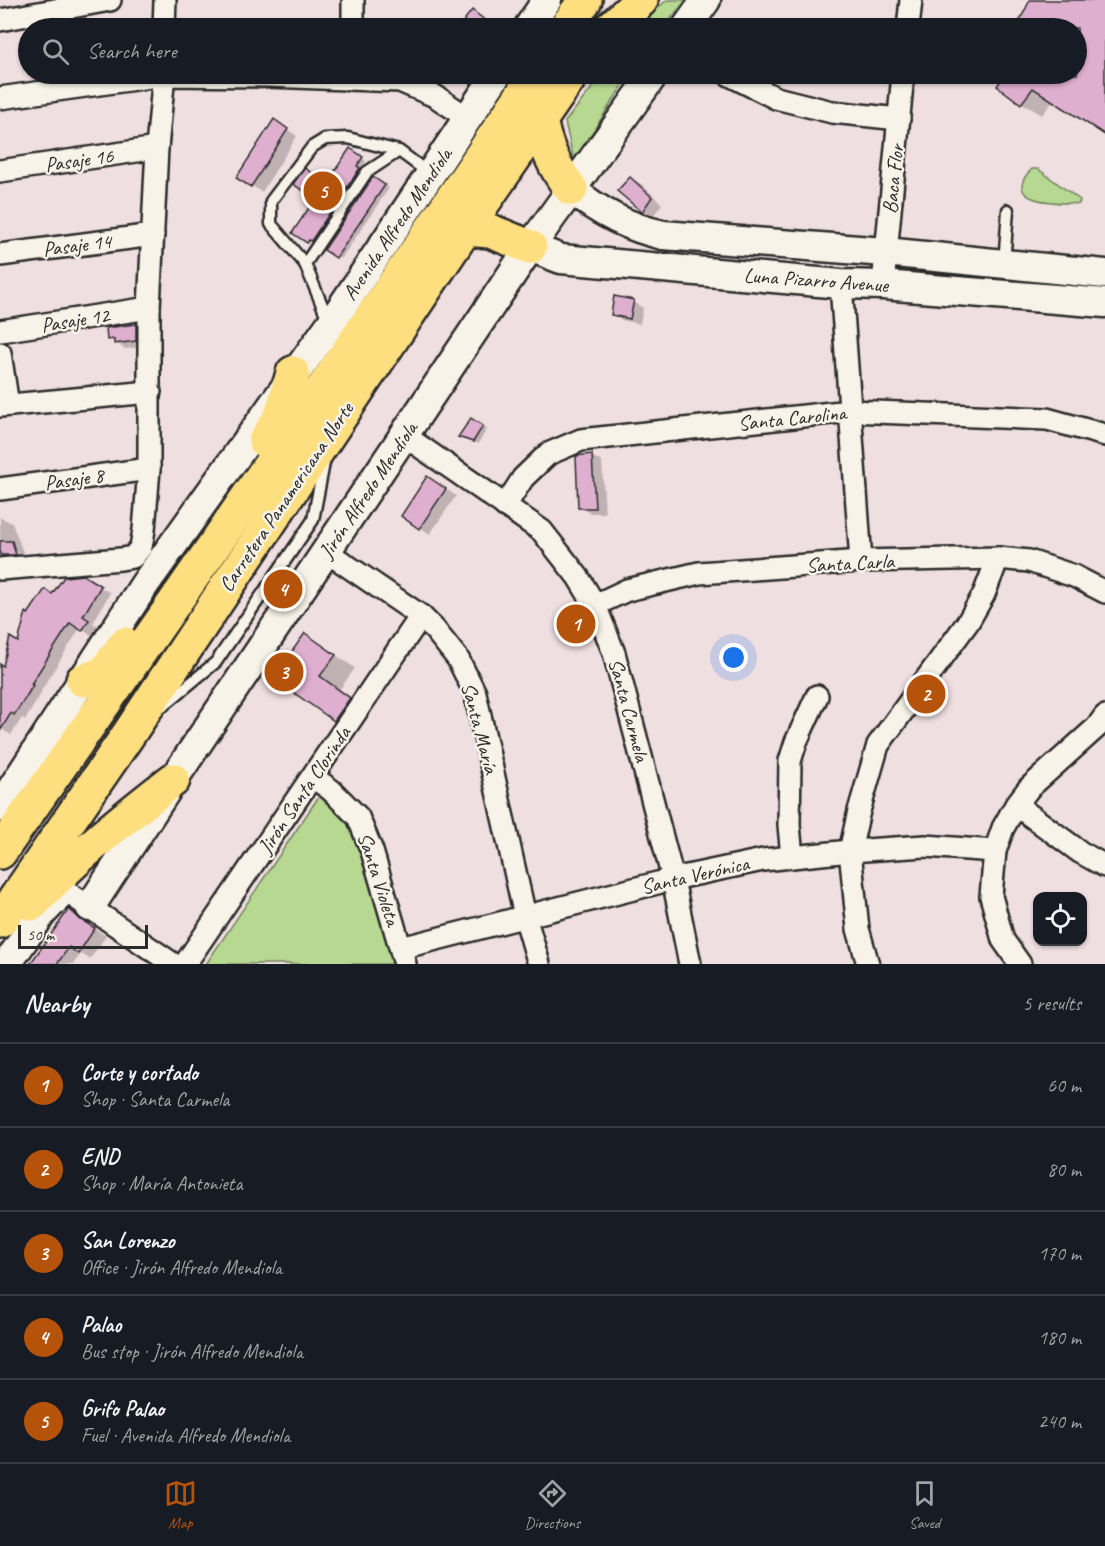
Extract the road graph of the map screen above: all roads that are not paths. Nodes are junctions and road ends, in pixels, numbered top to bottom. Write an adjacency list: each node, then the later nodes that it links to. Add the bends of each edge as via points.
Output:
1 (110, 0): 18 (street)
2 (165, 0): 10 (street)
3 (353, 0): 11 (street)
4 (547, 0): 12 (main road)
5 (585, 0): 13 (highway)
6 (623, 0): 14 (highway)
7 (641, 0): 15 (highway)
8 (706, 0): 16 (main road)
9 (911, 0): 17 (street)
10 (165, 18)
11 (353, 18)
12 (535, 18)
13 (573, 18)
14 (611, 18)
15 (622, 18)
16 (693, 18)
17 (909, 18)
18 (0, 20)
19 (96, 84): 28 (street)
20 (163, 84): 32 (street)
21 (407, 84): 29 (street, via 435,96)
22 (490, 84): 29 (main road, Avenida Alfredo Mendiola)
23 (529, 84): 62 (highway, Carretera Panamericana Norte)
24 (565, 84): 30 (highway, Carretera Panamericana Norte)
25 (647, 84): 36 (main road, Jirón Alfredo Mendiola)
26 (748, 84): 31 (street, via 776,98 832,112)
27 (902, 84): 31 (street, Baca Flor)
28 (0, 98)
29 (468, 118): 35 (main road, Avenida Alfredo Mendiola)
30 (540, 118): 36 (highway, via 552,160); 38 (highway, Carretera Panamericana Norte)
31 (899, 119): 41 (street, Baca Flor)
32 (157, 148): 34 (street, Pasaje 16); 39 (street)
33 (399, 151): 35 (lane); 43 (lane, via 366,172); 43 (lane, via 348,138 325,139 312,147 271,201 271,224)
34 (0, 171)
35 (430, 174): 50 (main road, Avenida Alfredo Mendiola)
36 (571, 189): 40 (main road, Jirón Alfredo Mendiola); 41 (main road, Luna Pizarro Avenue, via 622,223 663,235)
37 (1008, 210): 44 (lane)
38 (465, 229): 40 (highway, via 490,231); 87 (highway, Carretera Panamericana Norte)
39 (153, 235): 42 (street, Pasaje 14); 49 (street)
40 (530, 247): 46 (main road, Luna Pizarro Avenue, via 561,259); 58 (main road, Jirón Alfredo Mendiola)
41 (885, 252): 44 (main road, Luna Pizarro Avenue); 47 (street, Baca Flor)
42 (0, 255)
43 (305, 264): 50 (lane)
44 (1004, 264): 45 (main road, Luna Pizarro Avenue)
45 (1105, 274)
46 (841, 284): 47 (main road, Luna Pizarro Avenue); 56 (street)
47 (883, 285): 48 (main road, Luna Pizarro Avenue)
48 (1105, 303)
49 (149, 308): 51 (street, Pasaje 12); 54 (street)
50 (330, 325): 53 (main road, Avenida Alfredo Mendiola)
51 (0, 331)
52 (0, 353): 55 (street)
53 (293, 373): 62 (highway, via 281,416 244,475); 71 (main road, via 145,584)
54 (150, 392): 55 (street); 59 (street)
55 (4, 406)
56 (850, 411): 57 (street, Santa Carolina, via 1047,419); 61 (street, Santa Carolina, via 581,440 548,454 523,478); 65 (street)
57 (1105, 435)
58 (405, 436): 61 (street, Santa Carmela); 63 (main road, Jirón Alfredo Mendiola)
59 (149, 469): 60 (street, Pasaje 8); 66 (street, via 141,547 133,557)
60 (0, 489)
61 (505, 506): 69 (street, Santa Carmela, via 542,531)
62 (237, 511): 67 (highway, Carretera Panamericana Norte)
63 (327, 552): 70 (street, Santa María); 75 (main road, Jirón Alfredo Mendiola)
64 (998, 558): 65 (street, Santa Carla); 68 (street, Santa Carla, via 1029,561 1074,576); 78 (street, via 968,622 878,745)
65 (861, 561): 69 (street, Santa Carla, via 699,573 627,590)
66 (0, 569)
67 (183, 592): 71 (highway, via 154,606 103,674); 80 (highway, Carretera Panamericana Norte)
68 (1105, 592)
69 (595, 605): 83 (street, Santa Carmela, via 614,653)
70 (421, 616): 74 (street, Jirón Santa Clorinda); 86 (street, Santa María, via 458,659 475,693)
71 (83, 680): 77 (main road)
72 (817, 696): 81 (street, via 790,761)
73 (1105, 716): 76 (street)
74 (313, 777): 89 (street, Santa Violeta, via 358,817); 92 (street, Jirón Santa Clorinda)
75 (170, 785): 84 (main road, Jirón Alfredo Mendiola, via 135,825); 85 (main road); 88 (highway, via 65,868)
76 (1016, 805): 79 (street); 82 (street)
77 (0, 807)
78 (850, 851): 79 (street, Santa Verónica, via 925,846); 81 (street, Santa Verónica); 95 (street, via 858,929)
79 (995, 851): 96 (street, via 991,896 1003,940)
80 (0, 852)
81 (792, 857): 83 (street, Santa Verónica)
82 (1105, 866)
83 (673, 879): 86 (street, Santa Verónica); 94 (street, Santa Carmela)
84 (64, 890): 85 (street); 90 (main road, via 42,913)
85 (90, 907): 91 (street)
86 (525, 916): 89 (street, Santa Verónica); 93 (street, Santa María)
87 (0, 921)
88 (0, 943)
89 (403, 956)
90 (7, 964)
91 (173, 964)
92 (185, 964)
93 (539, 964)
94 (690, 964)
95 (868, 964)
96 (1020, 964)

